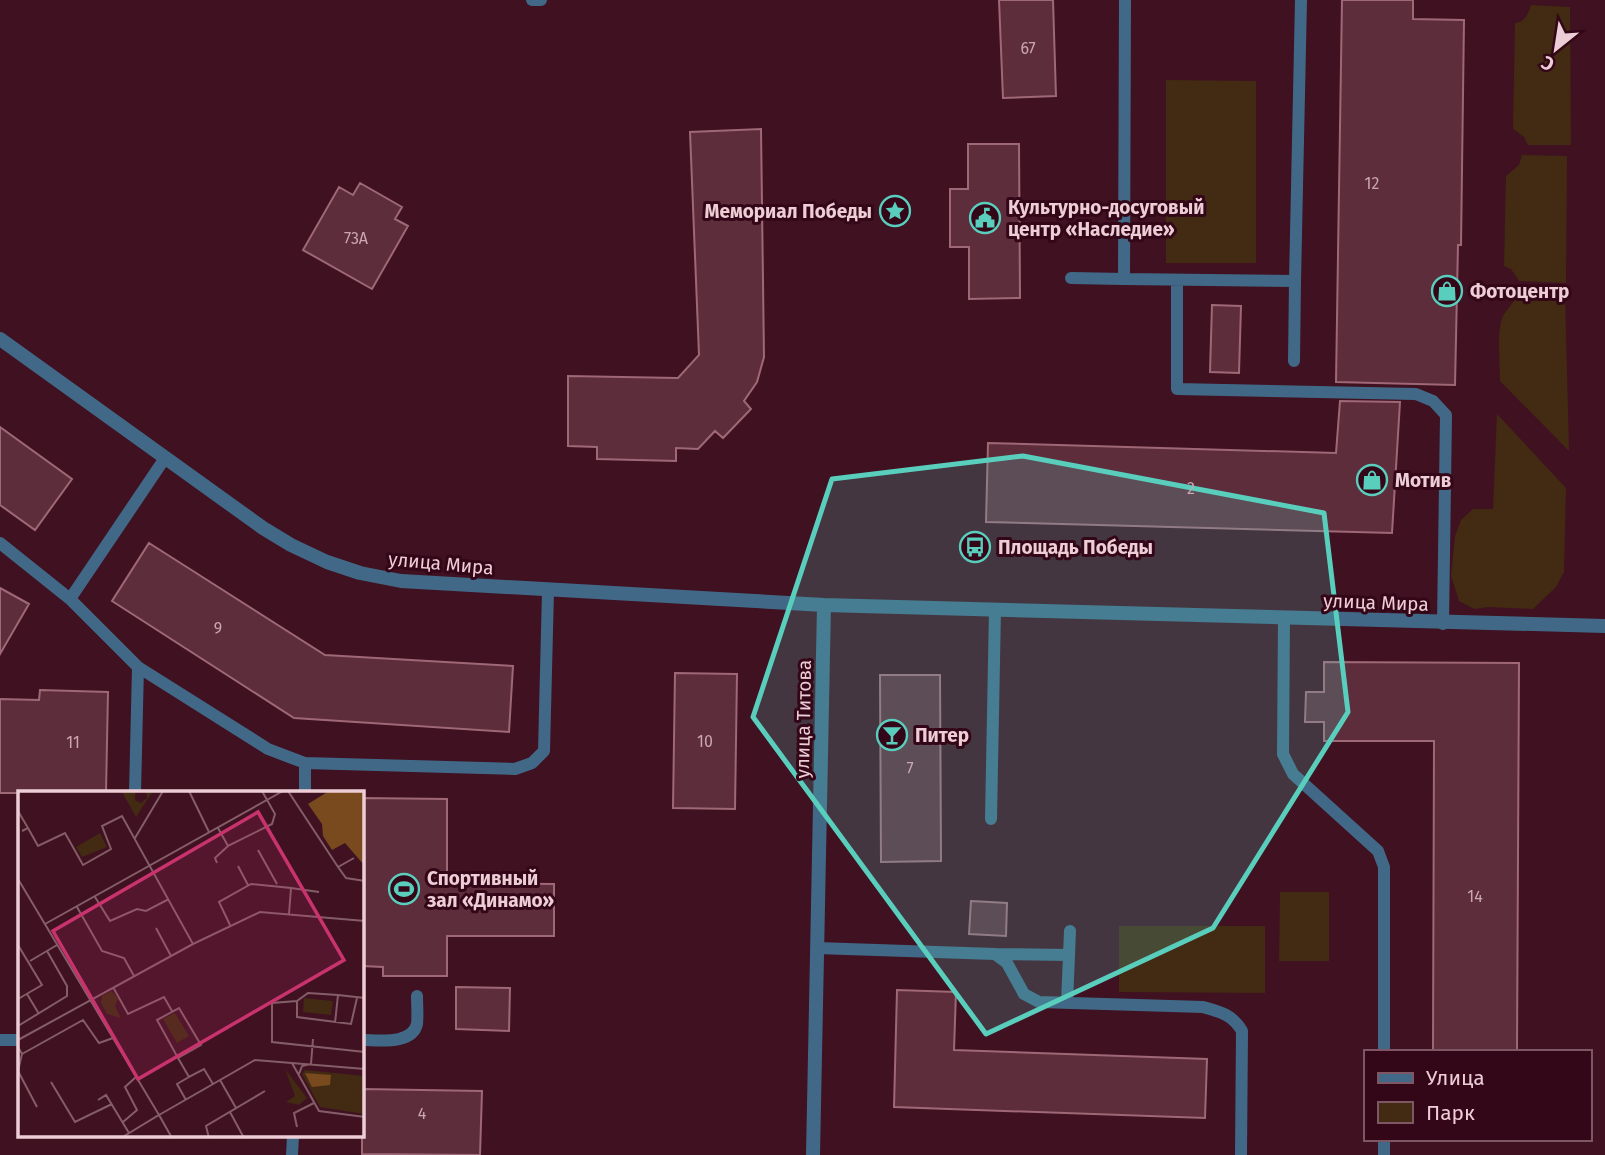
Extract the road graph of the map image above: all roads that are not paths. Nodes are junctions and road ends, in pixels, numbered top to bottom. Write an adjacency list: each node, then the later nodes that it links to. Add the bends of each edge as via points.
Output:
1 (532, 0): 2 (lane)
2 (541, 0)
3 (1125, 0): 6 (lane)
4 (1301, 0): 8 (lane)
5 (1071, 278): 6 (lane)
6 (1124, 279): 7 (lane)
7 (1177, 280): 8 (lane); 18 (lane, via 1177,389 1416,394 1433,401 1446,415)
8 (1295, 281): 10 (lane)
9 (0, 338): 11 (street, улица Мира)
10 (1294, 361)
11 (165, 458): 13 (street, улица Мира, via 290,545 338,566 401,581); 14 (lane)
12 (0, 543): 14 (lane)
13 (548, 591): 15 (street, улица Мира); 21 (lane, via 544,751 532,763 516,769)
14 (70, 599): 20 (lane)
15 (824, 605): 16 (street); 26 (street, улица Титова)
16 (995, 609): 17 (street, улица Мира); 24 (lane)
17 (1284, 619): 18 (street, улица Мира); 34 (lane, via 1283,754 1293,775 1378,851 1384,867)
18 (1443, 624): 19 (street, улица Мира)
19 (1605, 626)
20 (138, 667): 21 (lane, via 268,749); 22 (lane)
21 (305, 763): 23 (lane)
22 (135, 791)
23 (304, 791)
24 (991, 820)
25 (1070, 931): 28 (lane)
26 (817, 948): 27 (lane); 35 (street, улица Титова)
27 (995, 954): 28 (lane); 30 (lane, via 1007,963 1024,993 1039,1002)
28 (1069, 955): 30 (lane)
29 (418, 996): 33 (lane, via 412,1034 397,1040)
30 (1068, 1003): 36 (lane, via 1203,1007 1236,1019 1242,1031)
31 (0, 1040): 32 (lane)
32 (18, 1040)
33 (364, 1040)
34 (1384, 1050)
35 (813, 1155)
36 (1241, 1155)

